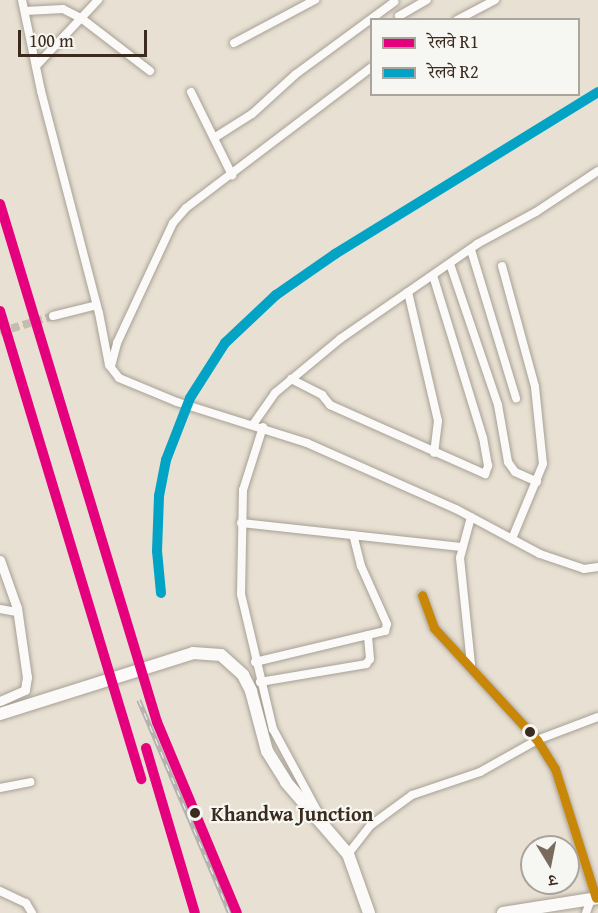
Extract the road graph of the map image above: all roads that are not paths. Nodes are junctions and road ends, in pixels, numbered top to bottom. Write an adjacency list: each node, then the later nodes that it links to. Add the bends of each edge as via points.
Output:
1 (22, 0): 7 (street)
2 (98, 0): 8 (street)
3 (315, 0): 13 (street)
4 (427, 0): 10 (street)
5 (495, 0): 11 (street)
6 (394, 1): 9 (street); 10 (street)
7 (25, 11): 8 (street, via 63,9); 14 (street)
8 (81, 18): 14 (street); 16 (street)
9 (371, 18)
10 (400, 18)
11 (461, 18)
12 (370, 19): 18 (street, via 296,74 252,114)
13 (234, 43)
14 (36, 66): 26 (street)
15 (370, 69): 20 (street)
16 (150, 71)
17 (190, 92): 18 (street)
18 (214, 138): 20 (street)
19 (598, 171): 21 (street)
20 (232, 175): 28 (street, via 173,223 117,343)
21 (471, 250): 22 (street); 30 (street)
22 (450, 264): 24 (street); 34 (street, via 498,405 508,462 515,472)
23 (502, 266): 34 (street, via 535,387 543,464)
24 (433, 275): 25 (street); 33 (street, via 483,438 488,472 482,475)
25 (408, 292): 29 (street); 33 (street, via 438,421)
26 (97, 305): 27 (street); 28 (street)
27 (53, 316)
28 (111, 368): 31 (street, via 129,385)
29 (291, 379): 31 (street, via 275,393); 33 (street, via 322,395 330,405)
30 (516, 398)
31 (254, 423): 32 (street)
32 (263, 427): 35 (street); 36 (street, via 243,490)
33 (435, 453)
34 (537, 482): 38 (street)
35 (471, 517): 38 (street); 39 (street)
36 (240, 523): 37 (street); 46 (street, via 241,594)
37 (353, 535): 39 (street); 45 (street, via 361,566 387,624 384,631)
38 (512, 539): 41 (street, via 567,564)
39 (462, 547): 47 (street, via 461,575)
40 (0, 560): 44 (street)
41 (598, 567)
42 (422, 595): 47 (street, via 428,620)
43 (0, 609): 44 (street)
44 (17, 612): 49 (street, via 27,677 25,690)
45 (368, 635): 46 (street); 48 (street, via 370,659 366,663)
46 (255, 662): 48 (street)
47 (471, 664): 52 (street)
48 (260, 682): 55 (street, via 285,756)
49 (0, 701)
50 (0, 714): 55 (highway, via 194,653 211,652 231,662 251,691 267,751 299,801)
51 (598, 717): 52 (street)
52 (537, 740): 56 (street, via 500,763 412,795 371,825); 58 (street, via 555,769)
53 (30, 782): 54 (street)
54 (0, 789)
55 (330, 831): 56 (highway)
56 (348, 854): 60 (highway)
57 (0, 891): 59 (street, via 26,903)
58 (595, 898): 61 (highway); 62 (street)
59 (32, 913)
60 (369, 913)
61 (503, 913)
62 (586, 913)

